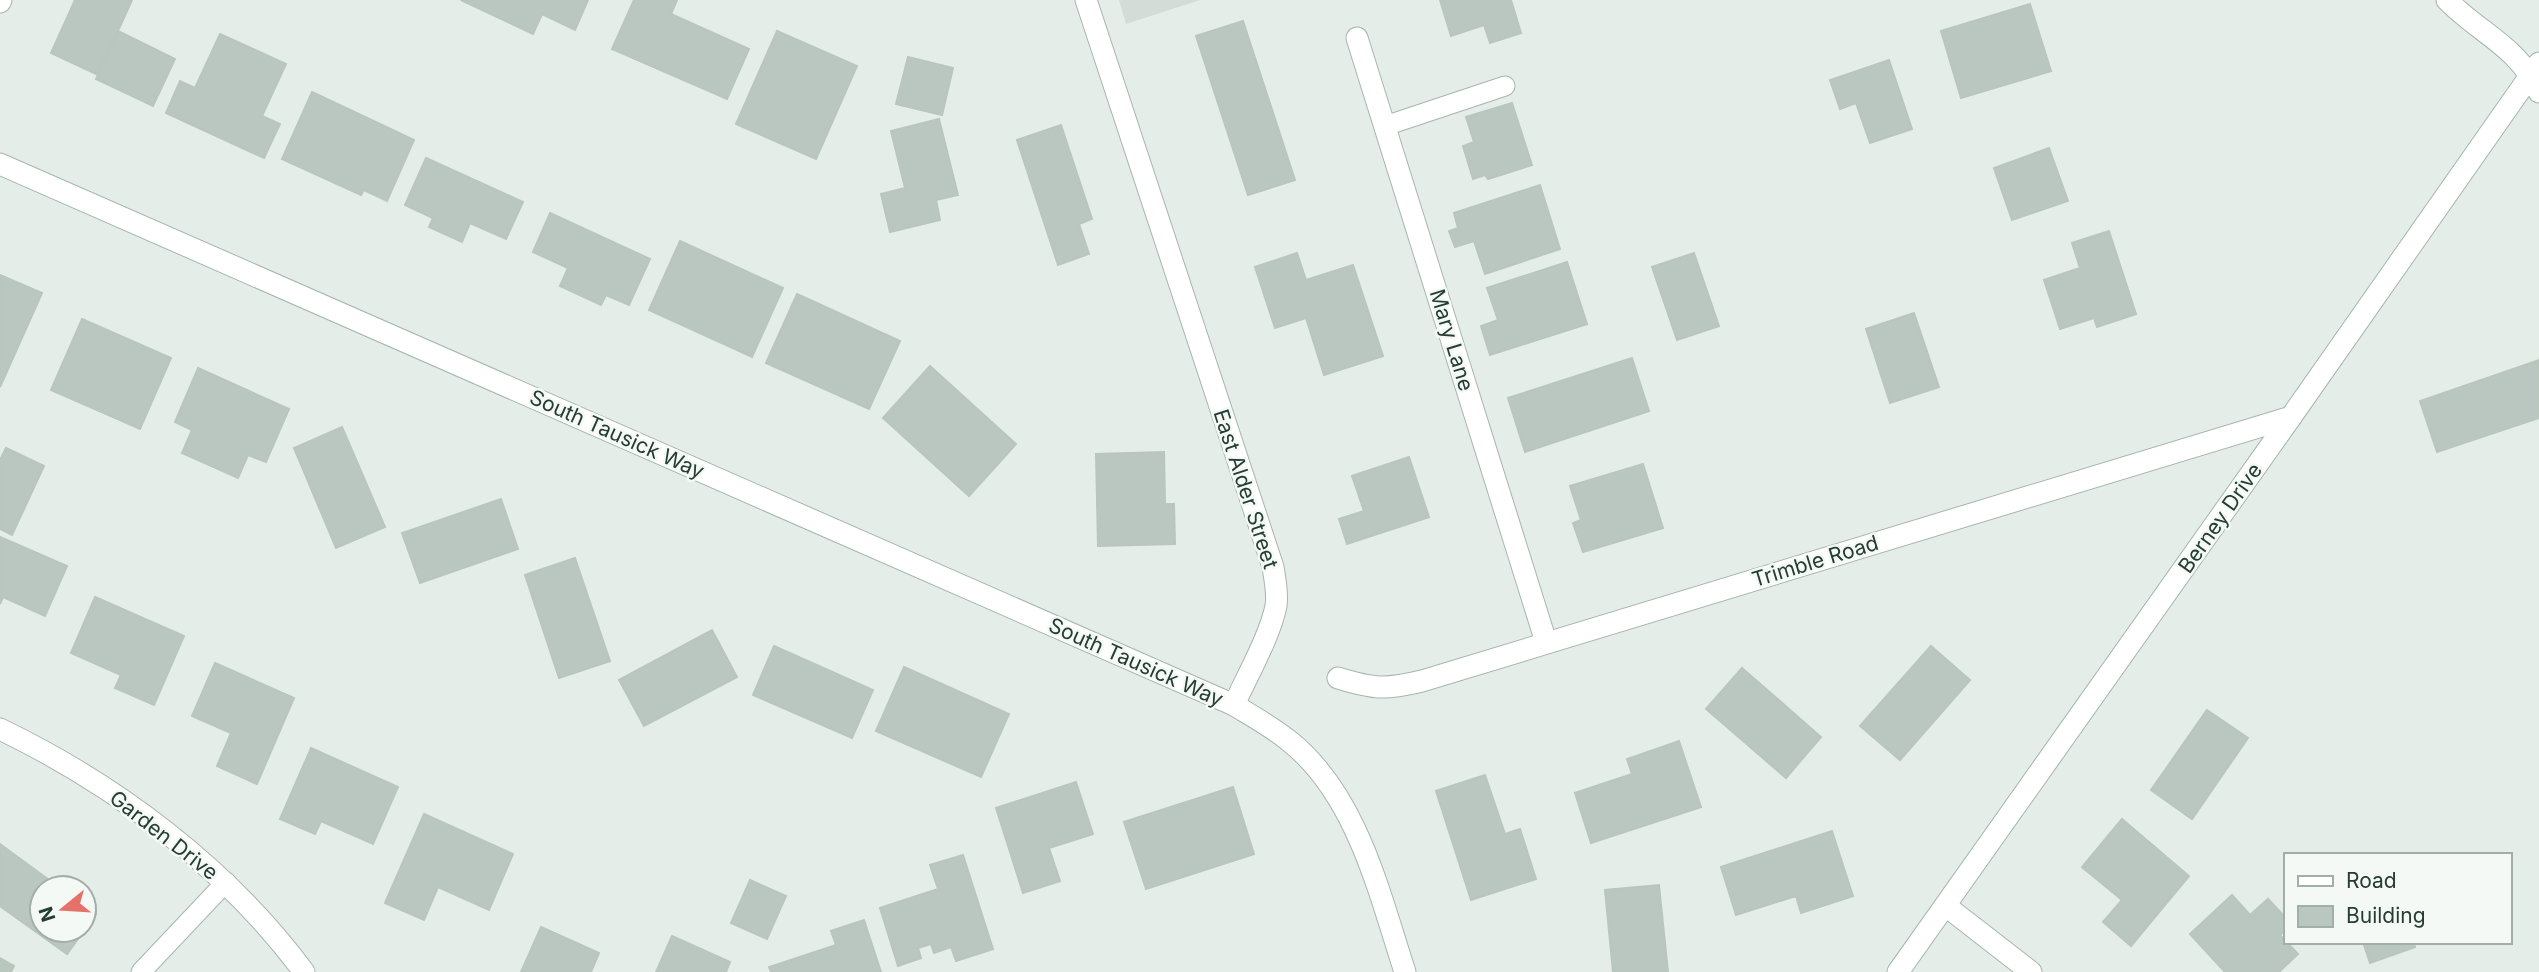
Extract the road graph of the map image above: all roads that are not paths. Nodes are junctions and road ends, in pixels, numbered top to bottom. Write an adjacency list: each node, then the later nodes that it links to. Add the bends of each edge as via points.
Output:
1 (1086, 0): 11 (street, East Alder Street, via 1273,567 1276,606)
2 (2447, 0): 4 (street)
3 (1357, 37): 6 (street, Mary Lane)
4 (2536, 76): 8 (street, Berney Drive)
5 (1505, 86): 6 (lane)
6 (1385, 126): 9 (street, Mary Lane)
7 (0, 164): 11 (street, South Tausick Way)
8 (2291, 417): 9 (street, Trimble Road); 14 (street, Berney Drive)
9 (1546, 642): 10 (street, Trimble Road, via 1392,688 1370,688)
10 (1338, 678)
11 (1234, 705): 17 (street, via 1289,740 1327,781 1358,836)
12 (0, 729): 13 (street, Garden Drive, via 45,750 99,785)
13 (226, 882): 15 (lane); 16 (street, Garden Drive)
14 (1946, 906): 18 (street, Berney Drive); 19 (street)
15 (141, 972)
16 (304, 972)
17 (1405, 972)
18 (1898, 972)
19 (2031, 972)

